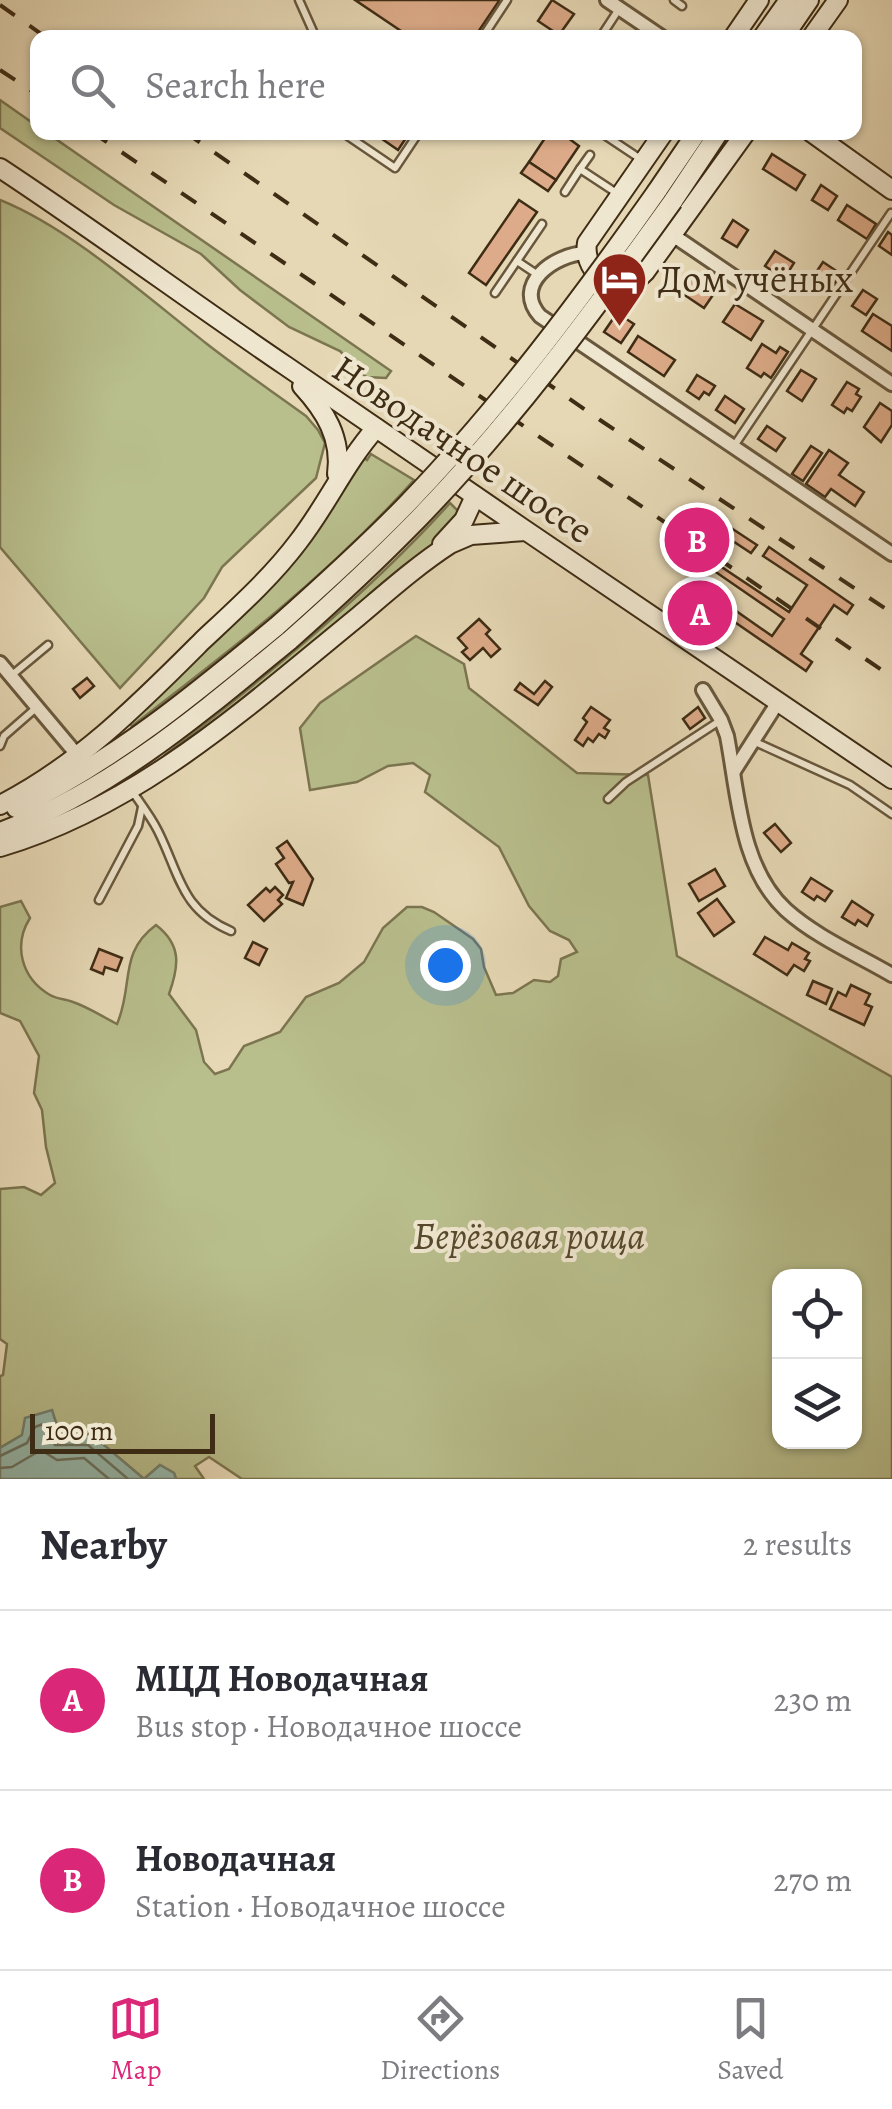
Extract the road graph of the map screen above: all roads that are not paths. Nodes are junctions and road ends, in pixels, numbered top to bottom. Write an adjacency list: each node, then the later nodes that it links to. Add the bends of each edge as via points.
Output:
1 (299, 0): 11 (lane)
2 (507, 0): 12 (lane)
3 (607, 0): 10 (street)
4 (674, 0): 9 (lane)
5 (759, 0): 15 (street)
6 (789, 0): 16 (street)
7 (809, 0): 17 (street)
8 (838, 0): 18 (street)
9 (682, 6)
10 (619, 8): 13 (lane); 14 (street)
11 (312, 30)
12 (487, 30)
13 (605, 30)
14 (651, 30)
15 (738, 30)
16 (773, 30)
17 (776, 30)
18 (817, 30)
19 (354, 140): 20 (lane, via 396,168)
20 (414, 140)
21 (612, 140): 30 (lane)
22 (658, 140): 30 (street)
23 (693, 140): 36 (street)
24 (712, 140): 36 (street)
25 (741, 140): 29 (street)
26 (749, 140): 29 (street)
27 (820, 140): 33 (street)
28 (590, 155): 32 (lane)
29 (731, 155): 39 (street)
30 (643, 161): 35 (street)
31 (0, 168): 45 (street, Новодачное шоссе)
32 (580, 168): 34 (lane); 35 (lane)
33 (892, 190)
34 (564, 192)
35 (618, 195): 40 (street)
36 (665, 196): 54 (street, bridge, via 576,331 479,450 376,561)
37 (891, 212): 44 (lane)
38 (542, 224): 41 (lane)
39 (674, 236): 40 (street, via 632,282 608,282 591,269); 44 (street)
40 (586, 253): 42 (street, via 564,257)
41 (517, 261): 42 (lane); 43 (lane)
42 (539, 276): 48 (street, via 529,298 535,310)
43 (495, 293)
44 (812, 330): 46 (street); 48 (lane)
45 (281, 363): 47 (street, Новодачное шоссе); 49 (street, via 329,421 340,457)
46 (892, 384)
47 (376, 428): 49 (street); 50 (street, Новодачное шоссе)
48 (733, 446): 52 (street)
49 (336, 479): 64 (street, via 288,556)
50 (475, 496): 51 (street, Новодачное шоссе); 53 (street, via 464,520)
51 (525, 531): 53 (street, via 471,535); 59 (street, Новодачное шоссе)
52 (892, 554)
53 (430, 557): 67 (street)
54 (284, 633): 71 (street, via 138,736); 72 (street, via 192,719 97,786)
55 (48, 645): 57 (lane)
56 (0, 663): 57 (street)
57 (11, 676): 60 (street)
58 (703, 690): 61 (street)
59 (778, 702): 62 (street); 66 (street, Новодачное шоссе)
60 (37, 708): 63 (lane); 64 (street)
61 (721, 720): 65 (street); 68 (lane)
62 (754, 740): 65 (street); 70 (lane)
63 (0, 746)
64 (78, 756): 69 (street)
65 (734, 771): 76 (street, via 750,850 775,898 800,921)
66 (892, 779)
67 (137, 798): 73 (street); 74 (lane, via 138,826); 75 (lane, via 194,907)
68 (608, 799)
69 (0, 805)
70 (892, 814)
71 (0, 815)
72 (0, 832)
73 (0, 848)
74 (99, 900)
75 (231, 931)
76 (892, 976)

